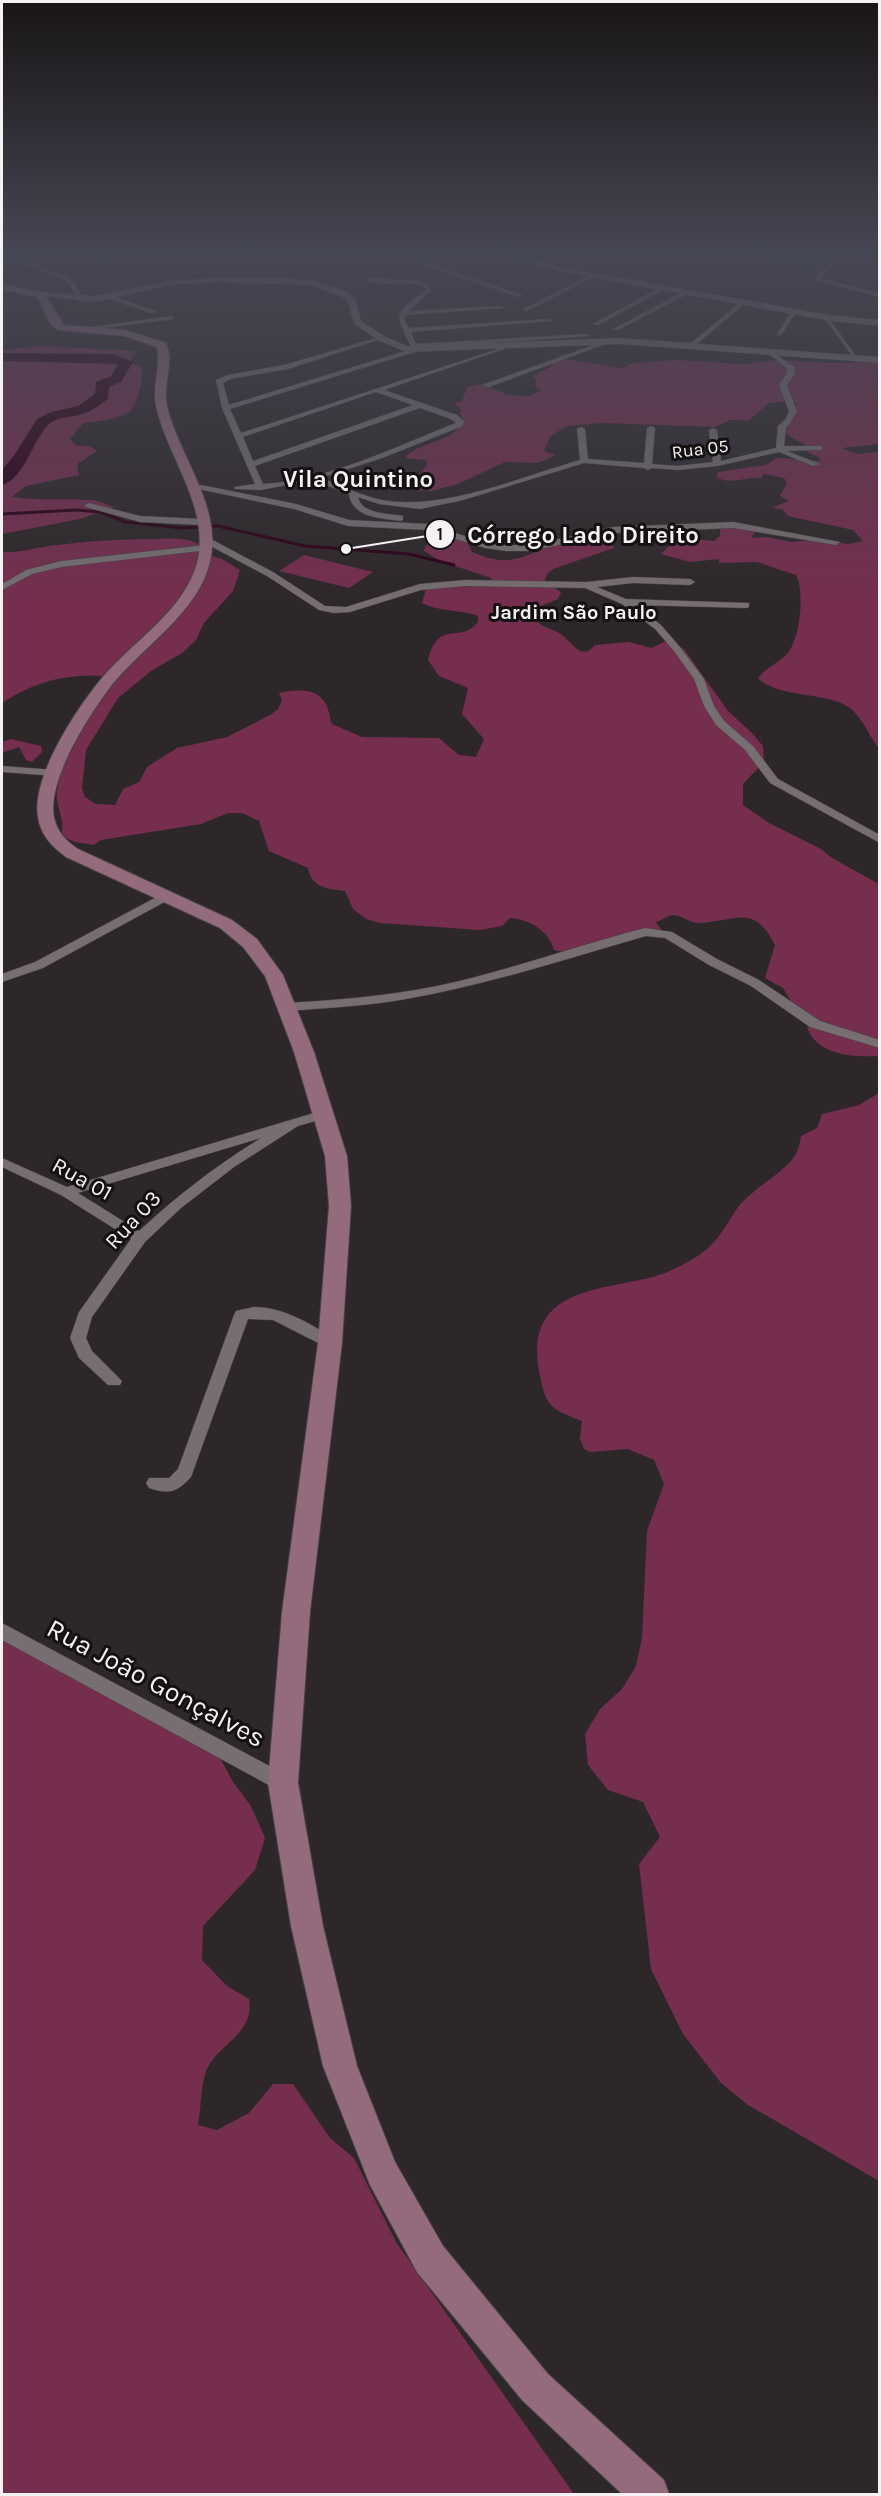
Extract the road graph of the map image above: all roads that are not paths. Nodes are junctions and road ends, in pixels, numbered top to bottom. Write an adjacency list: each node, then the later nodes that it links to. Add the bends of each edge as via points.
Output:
1 (160, 368): 23 (main road, via 162,406)
2 (277, 368): 10 (street, via 221,379 219,390)
3 (351, 368): 10 (street)
4 (442, 368): 8 (street)
5 (532, 368): 7 (street)
6 (790, 368): 16 (street, via 783,385 794,409 788,423 782,426)
7 (486, 385)
8 (377, 390): 9 (street); 14 (street)
9 (421, 405): 18 (street); 22 (street, via 454,417 459,424)
10 (226, 408): 14 (street)
11 (581, 429): 17 (street)
12 (651, 429): 21 (street)
13 (713, 430): 19 (street)
14 (241, 435): 18 (street)
15 (819, 448): 16 (street, Rua 05)
16 (780, 449): 19 (street, Rua 05); 20 (street)
17 (584, 461): 21 (street, Rua 05); 25 (street, via 437,504 400,506)
18 (252, 464): 24 (street)
19 (717, 464): 21 (street, Rua 05)
20 (816, 464)
21 (648, 468)
22 (313, 478): 24 (street); 25 (street)
23 (197, 486): 24 (street); 28 (main road); 29 (street, via 296,507 348,523 428,527 506,548 531,548 613,530 734,525)
24 (261, 488)
25 (353, 494): 27 (street, via 356,507 369,513)
26 (89, 505): 28 (street)
27 (449, 525)
28 (204, 534): 31 (street, via 322,608 334,610 347,610 440,584); 32 (street, via 29,572); 36 (main road, via 203,564 192,588 106,682 77,725)
29 (836, 542)
30 (690, 582): 31 (street, via 633,580)
31 (586, 585): 33 (street)
32 (2, 587)
33 (625, 602): 34 (street); 37 (street, via 658,627 677,649 699,679 720,723 749,748 774,781)
34 (746, 605)
35 (2, 769): 36 (street)
36 (55, 772): 38 (main road, via 46,800 52,836 61,846)
37 (879, 840)
38 (166, 896): 39 (street, via 39,965); 40 (main road, via 226,924 250,943 274,975)
39 (2, 978)
40 (286, 1006): 41 (street, via 408,994 656,932 755,983 815,1024); 42 (main road)
41 (879, 1044)
42 (324, 1114): 43 (street); 47 (main road, via 336,1156 340,1206)
43 (293, 1124): 45 (street); 46 (street, Rua 03, via 229,1164)
44 (2, 1161): 45 (street, Rua 01)
45 (66, 1192): 46 (street, Rua 01)
46 (140, 1238): 48 (street, Rua 03, via 85,1316 78,1338 85,1354)
47 (330, 1343): 49 (street, via 265,1311 242,1315 185,1472 173,1485); 51 (main road, via 296,1612)
48 (114, 1381)
49 (155, 1483)
50 (2, 1631): 51 (street, Rua João Gonçalves)
51 (283, 1783): 52 (main road, via 307,1926 340,2066 382,2173 430,2259 535,2387)
52 (650, 2494)

